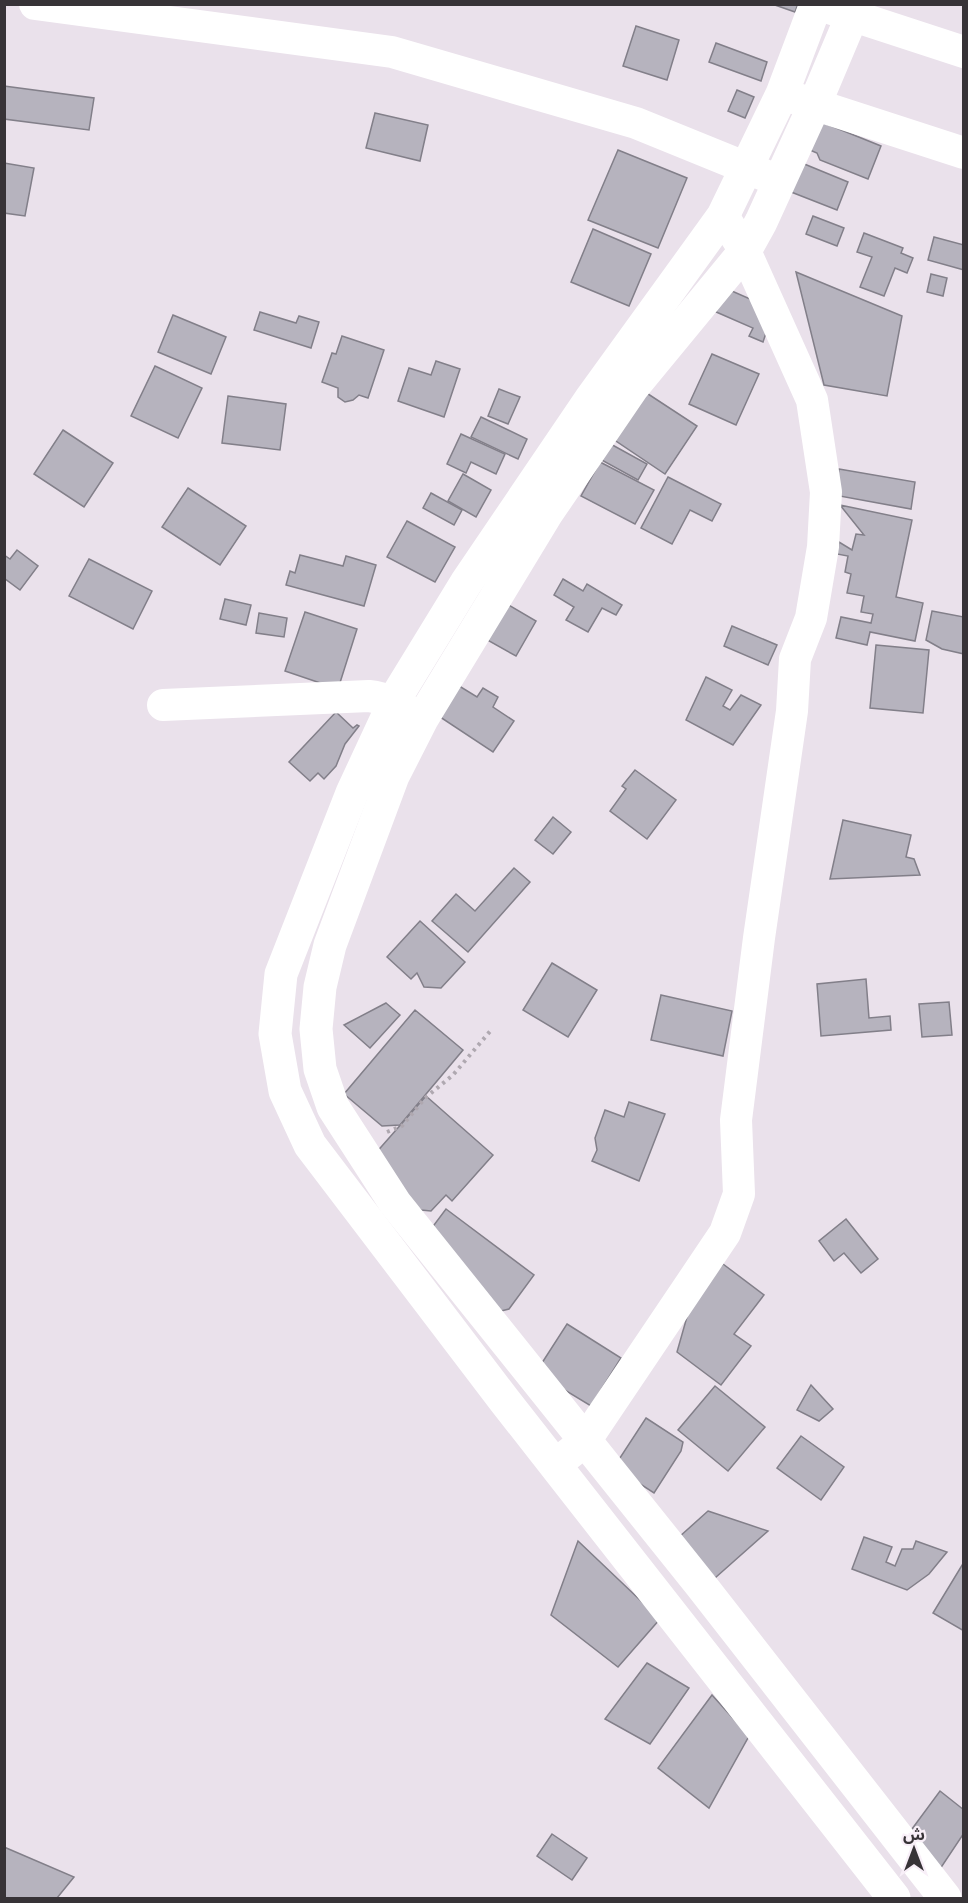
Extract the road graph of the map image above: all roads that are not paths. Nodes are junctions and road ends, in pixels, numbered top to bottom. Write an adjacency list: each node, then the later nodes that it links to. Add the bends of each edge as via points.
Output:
1 (36, 4): 8 (street, via 392,52 636,123)
2 (816, 4): 3 (street); 5 (street)
3 (854, 11): 4 (street); 6 (street)
4 (963, 52)
5 (782, 94): 6 (street); 8 (street)
6 (814, 106): 7 (street); 9 (street)
7 (963, 153)
8 (748, 168): 9 (street); 10 (street)
9 (779, 181): 11 (street)
10 (723, 216): 11 (street); 12 (street, via 465,583)
11 (745, 251): 14 (street, via 627,397 547,513); 15 (street, via 812,400 826,492 811,618 795,659 792,711 736,1120 739,1194 725,1233)
12 (394, 703): 13 (street, via 369,696); 14 (street); 16 (street, via 352,793 281,974 275,1034 285,1091 310,1145)
13 (163, 705)
14 (422, 719): 15 (street, via 389,787 330,945 316,1029 320,1069 333,1107 395,1203)
15 (585, 1441): 16 (street); 18 (street)
16 (555, 1465): 17 (street)
17 (894, 1899)
18 (945, 1899)

